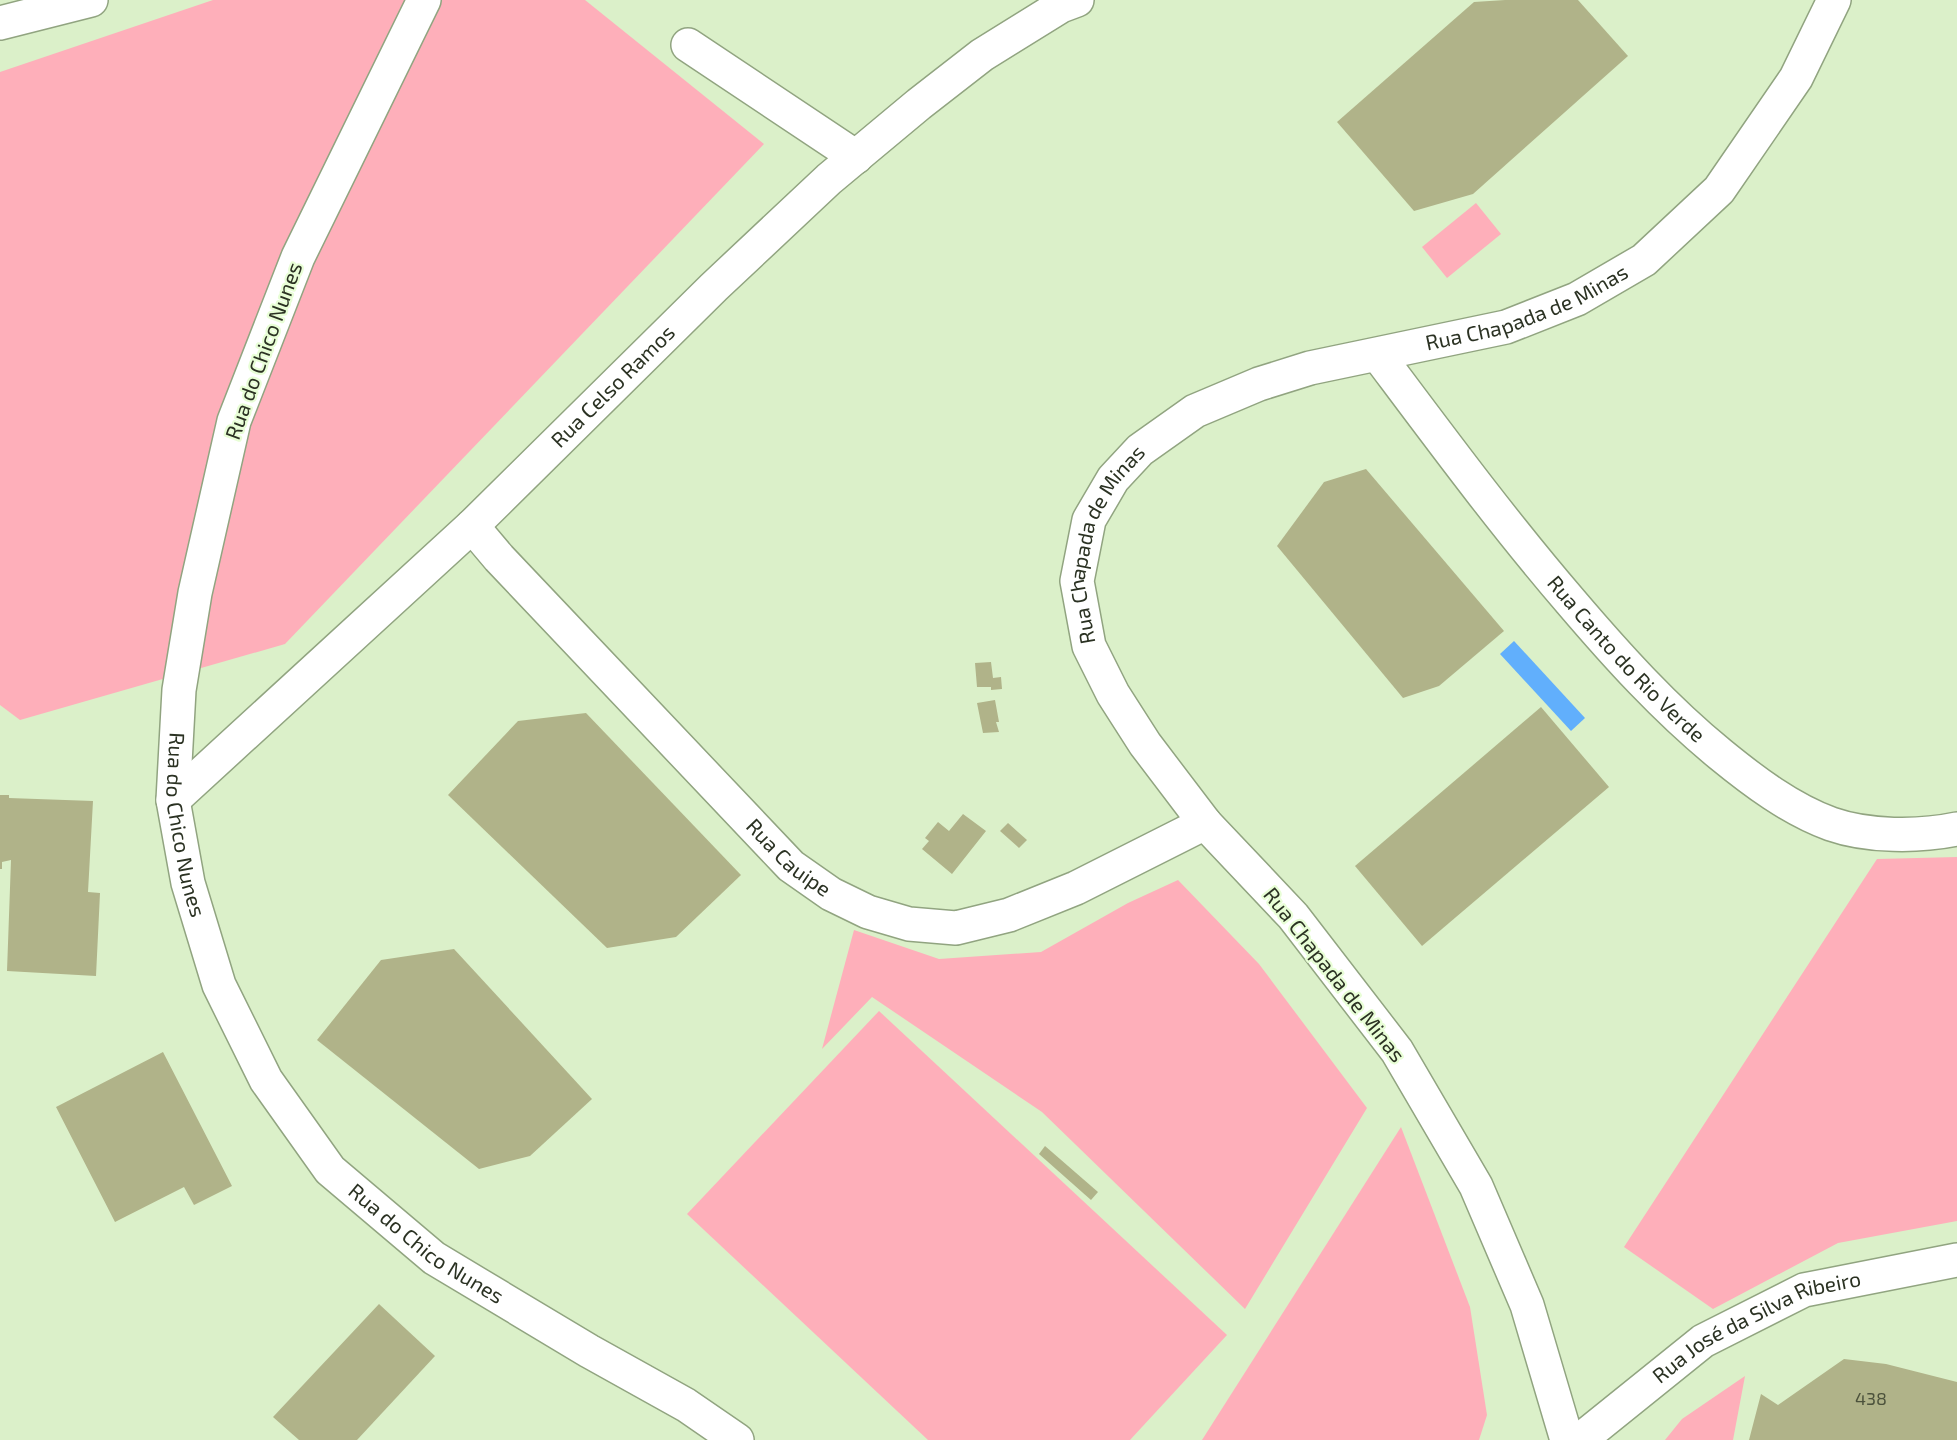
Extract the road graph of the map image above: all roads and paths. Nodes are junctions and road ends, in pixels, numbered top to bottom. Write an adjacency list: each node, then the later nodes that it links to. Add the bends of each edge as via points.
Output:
1 (91, 0): 5 (street)
2 (424, 0): 10 (street, Rua do Chico Nunes, via 298,257 234,421 195,593 179,690)
3 (1834, 0): 8 (street, Rua Chapada de Minas, via 1796,78 1719,190 1644,260 1577,298 1506,327)
4 (1066, 2): 7 (street, Rua Celso Ramos, via 982,55)
5 (0, 23)
6 (688, 45): 7 (street)
7 (856, 157): 9 (street, Rua Celso Ramos, via 714,287)
8 (1378, 355): 11 (street, Rua Chapada de Minas, via 1310,368 1195,411 1140,450 1113,479 1089,520 1077,581 1089,646 1144,744); 12 (street, Rua Canto do Rio Verde, via 1529,553 1595,630 1681,720 1753,781 1831,824 1866,832 1936,834)
9 (472, 526): 10 (street, Rua Celso Ramos); 11 (street, Rua Cauipe, via 791,866 831,894 868,912 909,924 956,928 1009,915 1117,869)
10 (173, 800): 14 (street, Rua do Chico Nunes, via 188,883 219,985 266,1080 330,1170 434,1258)
11 (1205, 823): 15 (street, Rua Chapada de Minas, via 1293,916 1397,1051 1476,1186 1527,1305)
12 (1957, 829)
13 (1957, 1260): 16 (street, Rua José da Silva Ribeiro, via 1804,1290 1703,1341)
14 (738, 1440)
15 (1567, 1440)
16 (1580, 1440)

